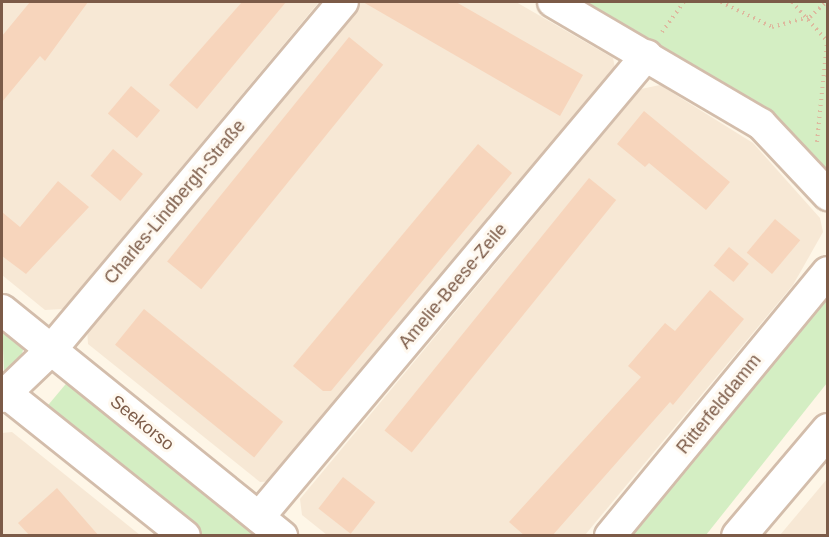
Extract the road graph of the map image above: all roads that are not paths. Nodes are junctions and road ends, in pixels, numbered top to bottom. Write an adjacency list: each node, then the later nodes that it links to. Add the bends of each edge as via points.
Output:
1 (343, 2): 7 (street, Charles-Lindbergh-Straße)
2 (553, 2): 3 (street)
3 (647, 55): 4 (street, via 761,124); 10 (street, Amelie-Beese-Zeile)
4 (820, 186)
5 (828, 272): 13 (street, Ritterfelddamm)
6 (2, 310): 7 (street, Seekorso)
7 (51, 350): 8 (street, Charles-Lindbergh-Straße); 10 (street, Seekorso)
8 (3, 393): 11 (street)
9 (828, 430): 14 (main road)
10 (259, 517): 12 (street, Seekorso)
11 (185, 536)
12 (282, 536)
13 (610, 536)
14 (738, 536)

